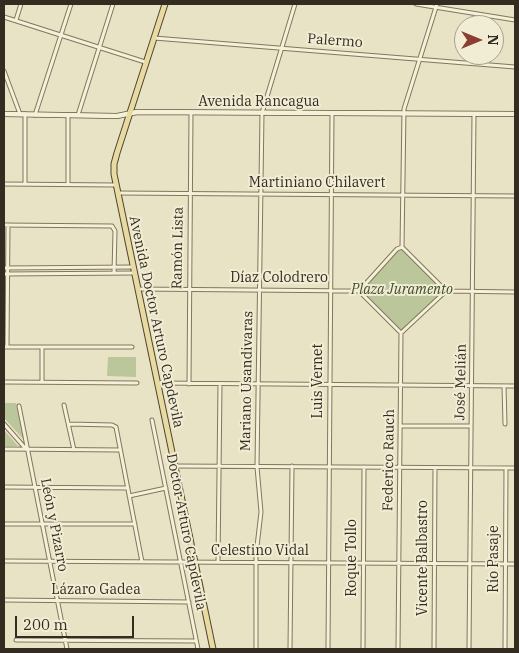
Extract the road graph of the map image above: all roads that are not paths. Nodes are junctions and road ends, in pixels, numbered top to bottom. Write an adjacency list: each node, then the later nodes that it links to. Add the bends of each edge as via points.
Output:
1 (21, 4): 9 (street)
2 (71, 4): 11 (street)
3 (113, 4): 13 (street)
4 (164, 4): 12 (main road, Avenida Doctor Arturo Capdevila)
5 (296, 4): 14 (street, Mariano Usandivaras)
6 (416, 4): 7 (street)
7 (436, 5): 10 (street); 15 (street)
8 (4, 17): 9 (street)
9 (16, 20): 11 (street)
10 (515, 20)
11 (61, 35): 13 (street); 25 (street)
12 (154, 38): 14 (street, Palermo); 16 (main road, Avenida Doctor Arturo Capdevila)
13 (100, 48): 16 (street); 30 (street)
14 (281, 48): 15 (street, Palermo); 21 (street, Mariano Usandivaras)
15 (419, 59): 17 (street, Palermo); 26 (street)
16 (146, 62): 20 (main road, Avenida Doctor Arturo Capdevila)
17 (515, 67)
18 (4, 71): 24 (street)
19 (191, 112): 20 (main road, Avenida Rancagua); 21 (main road, Avenida Rancagua); 36 (street, Ramón Lista)
20 (129, 113): 30 (main road, Avenida Rancagua, via 118,116); 34 (main road, Avenida Doctor Arturo Capdevila, via 114,164)
21 (262, 113): 22 (main road, Avenida Rancagua); 37 (street, Mariano Usandivaras)
22 (332, 113): 26 (main road, Avenida Rancagua); 38 (street, Luis Vernet)
23 (4, 114): 24 (main road, Avenida Rancagua)
24 (22, 114): 25 (main road, Avenida Rancagua); 32 (street)
25 (35, 114): 29 (main road, Avenida Rancagua)
26 (403, 114): 27 (main road, Avenida Rancagua); 39 (street)
27 (474, 114): 28 (main road, Avenida Rancagua); 40 (street, José Melián)
28 (515, 114)
29 (68, 115): 30 (main road, Avenida Rancagua); 33 (street)
30 (78, 115)
31 (4, 184): 32 (street)
32 (25, 184): 33 (street)
33 (68, 184): 34 (street)
34 (116, 185): 35 (main road, Avenida Doctor Arturo Capdevila)
35 (118, 193): 36 (street, Martiniano Chilavert); 46 (main road, Avenida Doctor Arturo Capdevila)
36 (190, 194): 37 (street, Martiniano Chilavert); 50 (street, Ramón Lista)
37 (261, 194): 38 (street, Martiniano Chilavert); 51 (street, Mariano Usandivaras)
38 (332, 195): 39 (street, Martiniano Chilavert); 52 (street, Luis Vernet)
39 (403, 195): 40 (street, Martiniano Chilavert); 43 (street)
40 (474, 196): 41 (street, Martiniano Chilavert); 55 (street, José Melián)
41 (515, 196)
42 (6, 225): 44 (street); 45 (street, via 113,227)
43 (402, 247): 53 (street); 54 (street)
44 (6, 268): 45 (street); 48 (street)
45 (114, 268): 46 (street); 47 (street)
46 (133, 270): 47 (street); 49 (main road, Avenida Doctor Arturo Capdevila)
47 (114, 273): 48 (street)
48 (6, 274): 58 (street)
49 (138, 289): 50 (street, Díaz Colodrero); 64 (main road, Avenida Doctor Arturo Capdevila)
50 (189, 289): 51 (street, Díaz Colodrero); 65 (street, Ramón Lista)
51 (260, 290): 52 (street, Díaz Colodrero); 67 (street, Mariano Usandivaras)
52 (330, 290): 53 (street, Díaz Colodrero); 68 (street, Luis Vernet)
53 (359, 291): 57 (street)
54 (446, 291): 55 (street); 57 (street)
55 (473, 291): 56 (street); 69 (street, José Melián)
56 (515, 292)
57 (401, 334): 70 (street, Federico Rauch)
58 (5, 347): 59 (street)
59 (42, 347): 60 (street); 62 (street)
60 (132, 347)
61 (4, 382): 62 (street)
62 (42, 382): 63 (street)
63 (137, 383)
64 (157, 383): 65 (street); 85 (main road, Avenida Doctor Arturo Capdevila)
65 (189, 384): 66 (street)
66 (220, 384): 67 (street); 86 (street)
67 (258, 385): 68 (street); 88 (street, Mariano Usandivaras)
68 (330, 385): 70 (street); 89 (street, Luis Vernet)
69 (472, 385): 70 (street); 71 (street); 80 (street, José Melián)
70 (401, 386): 79 (street, Federico Rauch)
71 (504, 386): 72 (street); 78 (street)
72 (515, 386)
73 (64, 405): 77 (street)
74 (19, 406): 82 (street, León y Pizarro)
75 (152, 420): 99 (street, Doctor Arturo Capdevila)
76 (4, 424): 82 (street)
77 (69, 424): 83 (street); 84 (street, via 114,425)
78 (505, 424)
79 (400, 426): 80 (street); 91 (street, Federico Rauch)
80 (471, 426): 93 (street, José Melián)
81 (4, 449): 82 (street)
82 (27, 449): 83 (street); 97 (street, León y Pizarro)
83 (74, 450): 84 (street)
84 (120, 450): 98 (street)
85 (175, 466): 86 (street); 108 (main road, Avenida Doctor Arturo Capdevila)
86 (219, 466): 88 (street); 109 (street)
87 (292, 466): 88 (street); 89 (street); 111 (street)
88 (257, 467): 110 (street, Mariano Usandivaras, via 261,512)
89 (329, 467): 90 (street); 112 (street, Luis Vernet)
90 (364, 467): 91 (street); 113 (street, Roque Tollo)
91 (400, 468): 92 (street); 114 (street, Federico Rauch)
92 (435, 468): 93 (street); 115 (street, Vicente Balbastro)
93 (471, 468): 94 (street); 116 (street, José Melián)
94 (506, 468): 95 (street); 117 (street, Río Pasaje)
95 (515, 468)
96 (4, 487): 97 (street)
97 (35, 488): 98 (street); 102 (street, León y Pizarro)
98 (128, 488): 100 (street)
99 (166, 488): 100 (street); 107 (street, Doctor Arturo Capdevila)
100 (129, 496): 103 (street)
101 (4, 524): 102 (street)
102 (42, 524): 103 (street); 105 (street, León y Pizarro)
103 (135, 524): 106 (street)
104 (4, 561): 105 (street, Celestino Vidal)
105 (49, 561): 106 (street, Celestino Vidal); 120 (street, León y Pizarro)
106 (142, 562): 107 (street, Celestino Vidal)
107 (181, 562): 108 (street, Celestino Vidal); 121 (street, Doctor Arturo Capdevila)
108 (194, 562): 109 (street, Celestino Vidal); 127 (main road, Avenida Doctor Arturo Capdevila)
109 (218, 562): 110 (street, Celestino Vidal)
110 (255, 562): 111 (street, Celestino Vidal); 128 (street, Mariano Usandivaras)
111 (291, 562): 112 (street, Celestino Vidal); 129 (street)
112 (328, 563): 113 (street, Celestino Vidal); 130 (street, Luis Vernet)
113 (363, 563): 114 (street, Celestino Vidal); 131 (street, Roque Tollo)
114 (399, 563): 115 (street, Celestino Vidal); 132 (street, Federico Rauch)
115 (434, 564): 116 (street, Celestino Vidal); 133 (street, Vicente Balbastro)
116 (470, 564): 117 (street, Celestino Vidal); 134 (street, José Melián)
117 (505, 564): 118 (street, Celestino Vidal); 135 (street, Río Pasaje)
118 (515, 564)
119 (4, 600): 120 (street, Lázaro Gadea)
120 (57, 601): 121 (street, Lázaro Gadea); 123 (street, León y Pizarro)
121 (189, 602): 124 (street, Doctor Arturo Capdevila)
122 (16, 640): 123 (street)
123 (65, 640): 124 (street); 125 (street, León y Pizarro)
124 (196, 641): 126 (street, Doctor Arturo Capdevila)
125 (67, 649)
126 (198, 649)
127 (213, 649)
128 (256, 649)
129 (290, 649)
130 (328, 649)
131 (363, 649)
132 (398, 649)
133 (434, 649)
134 (470, 649)
135 (505, 649)

